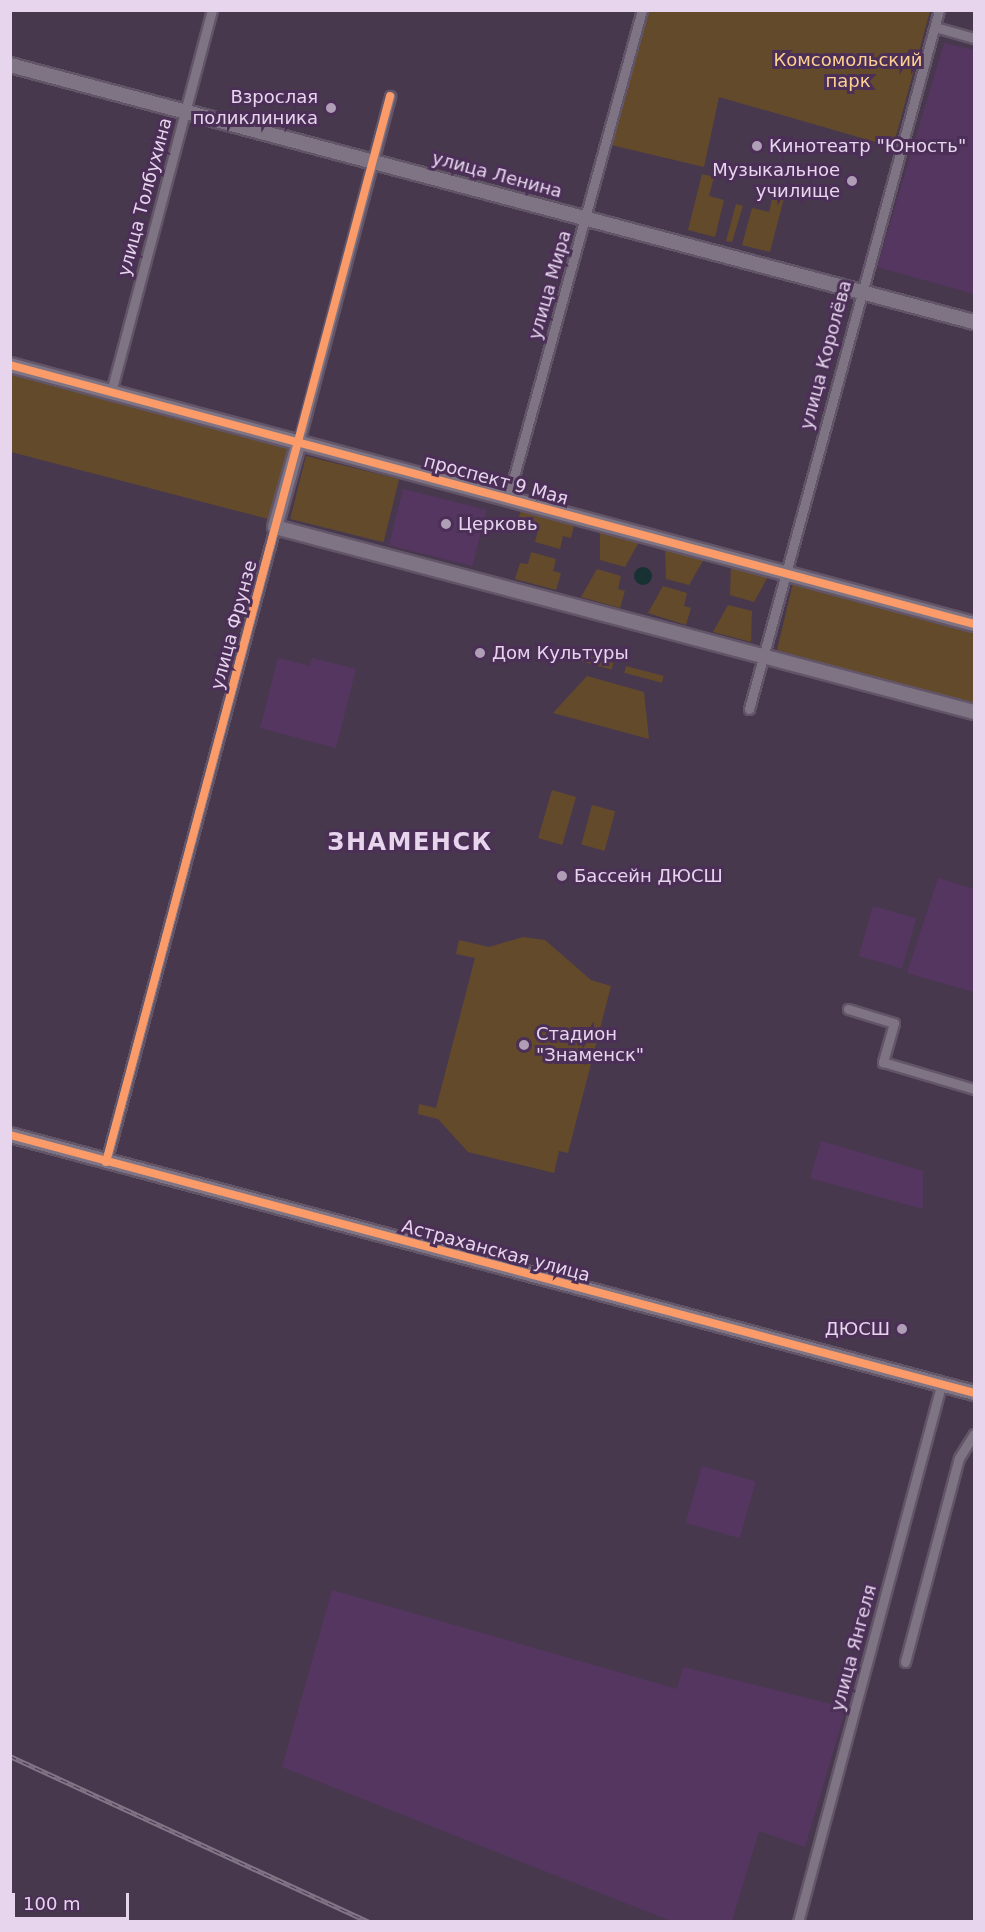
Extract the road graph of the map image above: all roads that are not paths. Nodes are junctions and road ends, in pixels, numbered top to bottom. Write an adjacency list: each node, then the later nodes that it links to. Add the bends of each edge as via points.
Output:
1 (212, 10): 8 (street, улица Толбухина)
2 (642, 10): 10 (street, улица Мира)
3 (939, 10): 4 (street, улица Королёва)
4 (935, 27): 5 (street); 11 (street, улица Королёва)
5 (975, 38)
6 (10, 65): 8 (street, улица Ленина)
7 (390, 96): 9 (street, улица Фрунзе)
8 (185, 112): 9 (street, улица Ленина); 14 (street, улица Толбухина)
9 (373, 161): 10 (street, улица Ленина); 15 (street, улица Фрунзе)
10 (586, 217): 11 (street, улица Ленина); 16 (street, улица Мира)
11 (861, 292): 12 (street, улица Ленина); 18 (street, улица Королёва)
12 (975, 322)
13 (10, 365): 14 (street, проспект 9 Мая)
14 (111, 392): 15 (street, проспект 9 Мая)
15 (298, 445): 16 (street, проспект 9 Мая); 17 (street, улица Фрунзе)
16 (508, 498): 18 (street, проспект 9 Мая)
17 (275, 527): 20 (street); 26 (street, улица Фрунзе)
18 (783, 574): 19 (street, проспект 9 Мая); 20 (street, улица Королёва)
19 (975, 624)
20 (761, 655): 21 (street, улица Королёва); 22 (street)
21 (749, 709)
22 (975, 712)
23 (848, 1009): 24 (street, via 894,1023 883,1062)
24 (975, 1089)
25 (10, 1135): 26 (street, Астраханская улица)
26 (106, 1162): 27 (street, Астраханская улица)
27 (942, 1383): 28 (street, Астраханская улица); 31 (street, улица Янгеля)
28 (975, 1393)
29 (975, 1434): 30 (street, via 959,1458)
30 (905, 1662)
31 (798, 1922)

